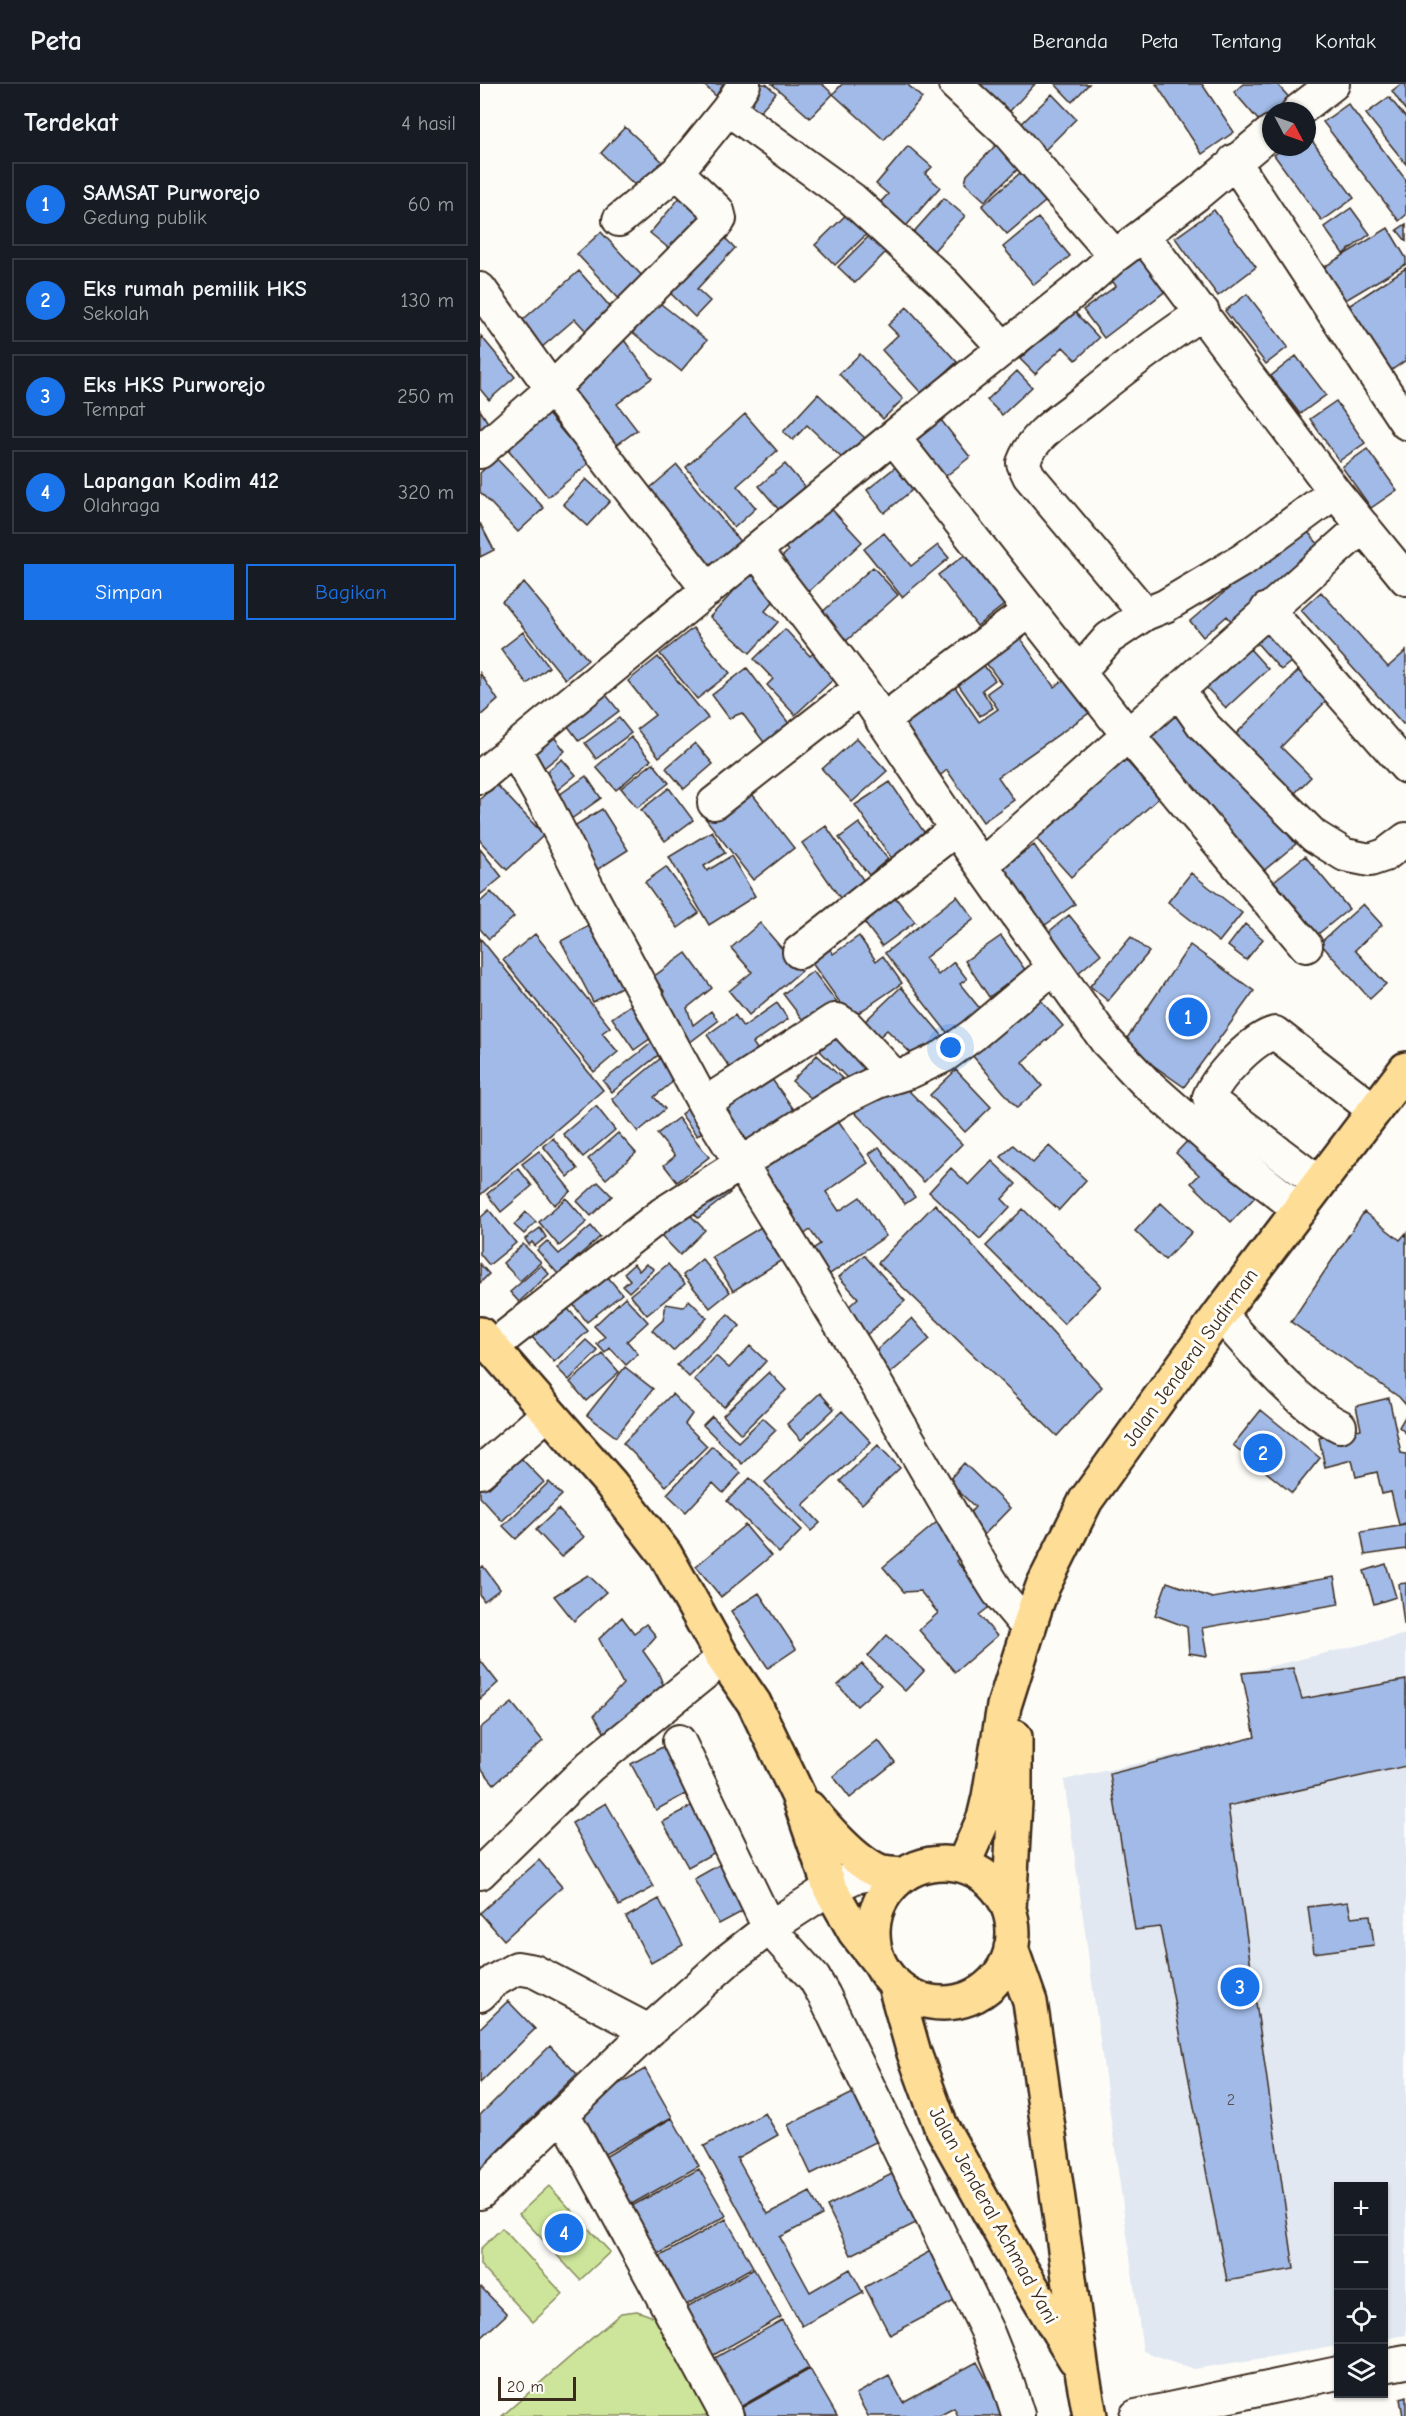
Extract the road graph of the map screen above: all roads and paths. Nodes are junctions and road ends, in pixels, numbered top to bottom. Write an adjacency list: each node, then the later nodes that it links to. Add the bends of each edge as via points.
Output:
1 (955, 84): 10 (street, via 1008,133)
2 (1332, 84): 4 (street)
3 (736, 97): 7 (street); 13 (street, via 944,283)
4 (1309, 102)
5 (1262, 139): 6 (street)
6 (1234, 161): 9 (street); 15 (street)
7 (676, 172): 8 (street); 14 (street, via 718,211 720,219)
8 (619, 220)
9 (1143, 235): 10 (street); 12 (street)
10 (1115, 256): 13 (street)
11 (480, 289): 14 (street)
12 (1203, 312): 18 (street); 25 (street, via 1140,356 1043,434 1023,463 1029,476)
13 (1004, 348): 16 (street)
14 (552, 389): 17 (street); 22 (street)
15 (1406, 423)
16 (893, 437): 20 (street); 24 (street)
17 (480, 452)
18 (1335, 492): 19 (street); 25 (street, via 1244,559)
19 (1363, 526): 21 (street); 23 (street)
20 (756, 551): 22 (street); 27 (street)
21 (1406, 579)
22 (708, 590): 31 (street)
23 (1267, 609): 28 (street); 32 (street)
24 (1029, 610): 26 (street); 29 (street)
25 (1145, 614): 26 (street, via 1109,638)
26 (1079, 672): 30 (street)
27 (861, 688): 29 (street); 34 (street)
28 (1179, 691): 30 (street); 36 (street, via 1203,725 1314,836 1345,855 1370,860 1385,855)
29 (882, 721): 35 (street)
30 (1128, 735): 37 (street); 38 (street)
31 (514, 749): 33 (street); 43 (street)
32 (1406, 767)
33 (480, 777)
34 (714, 803)
35 (956, 829): 37 (street); 39 (street)
36 (1406, 839)
37 (982, 865): 40 (street)
38 (1306, 946)
39 (799, 952)
40 (1054, 967): 42 (street, via 944,1056); 47 (street, via 1106,1041 1145,1082)
41 (1406, 1069): 44 (main road, Jalan Jenderal Sudirman)
42 (894, 1076): 43 (street, via 847,1026 834,1020); 45 (street, via 843,1099)
43 (704, 1104): 45 (street)
44 (1375, 1111): 46 (main road, Jalan Jenderal Sudirman); 46 (street, via 1275,1033 1256,1041 1214,1086 1209,1097 1213,1103)
45 (740, 1164): 49 (street, via 662,1214); 53 (street, via 858,1354 983,1568)
46 (1319, 1184): 47 (main road, Jalan Jenderal Sudirman)
47 (1300, 1210): 48 (main road, Jalan Jenderal Sudirman)
48 (1220, 1314): 51 (street, via 1275,1373 1328,1421); 53 (main road, Jalan Jenderal Sudirman, via 1086,1500 1043,1586)
49 (486, 1340): 50 (main road)
50 (547, 1414): 52 (street); 54 (main road, via 611,1484 664,1554)
51 (1340, 1426)
52 (480, 1472)
53 (1029, 1629): 55 (main road, Jalan Jenderal Sudirman)
54 (723, 1658): 57 (main road, via 754,1703); 59 (street, via 590,1766)
55 (1015, 1670): 58 (main road, Jalan Jenderal Sudirman, via 1004,1706 987,1808); 62 (main road, via 1015,1802)
56 (679, 1741): 63 (street)
57 (798, 1796): 60 (main road, via 833,1836 867,1865); 61 (main road)
58 (963, 1865): 60 (main road, via 943,1862); 62 (main road, via 983,1875)
59 (480, 1873)
60 (891, 1874): 61 (street, via 855,1877); 65 (main road, via 875,1913 872,1936)
61 (830, 1888): 63 (street); 65 (main road, via 855,1932)
62 (1009, 1909): 64 (main road)
63 (769, 1928): 67 (street); 74 (street, via 814,1978 828,2004 988,2333)
64 (1011, 1948): 65 (main road, via 1002,1971 985,1989 964,2001 939,2004 915,1998); 72 (main road, via 1030,2002)
65 (886, 1973): 72 (main road, Jalan Jenderal Achmad Yani, via 940,2124)
66 (480, 1995): 67 (street, via 494,1981 517,1968 534,1971)
67 (649, 2031): 68 (street)
68 (563, 2113): 69 (street); 75 (street)
69 (480, 2193)
70 (1406, 2362): 71 (street)
71 (1388, 2365)
72 (1082, 2371): 76 (main road)
73 (1334, 2374): 77 (street)
74 (1018, 2415)
75 (728, 2416)
76 (1090, 2416)
77 (1136, 2416)

